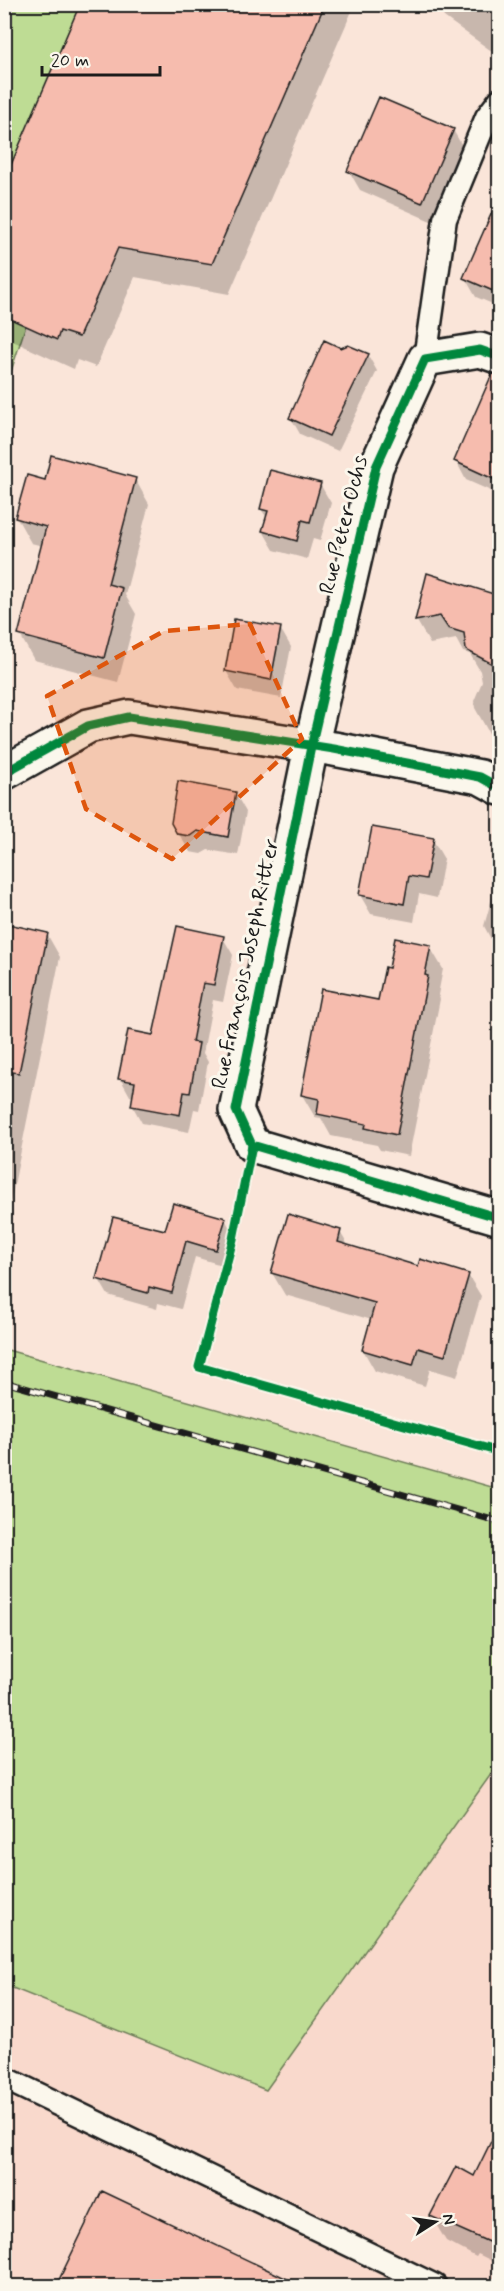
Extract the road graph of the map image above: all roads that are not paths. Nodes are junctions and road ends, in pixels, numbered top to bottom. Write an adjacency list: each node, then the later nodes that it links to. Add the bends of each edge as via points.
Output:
1 (500, 100): 3 (lane, via 487,117 445,219)
2 (500, 357): 3 (street, via 480,350)
3 (425, 359): 4 (street, Rue Peter Ochs, via 376,467)
4 (311, 747): 5 (street, via 129,717 88,726); 6 (street, via 480,777); 7 (street, Rue François Joseph Ritter, via 236,1110 252,1145)
5 (6, 767)
6 (500, 788)
7 (500, 1218)
8 (4, 2078): 9 (lane)
9 (435, 2286)

